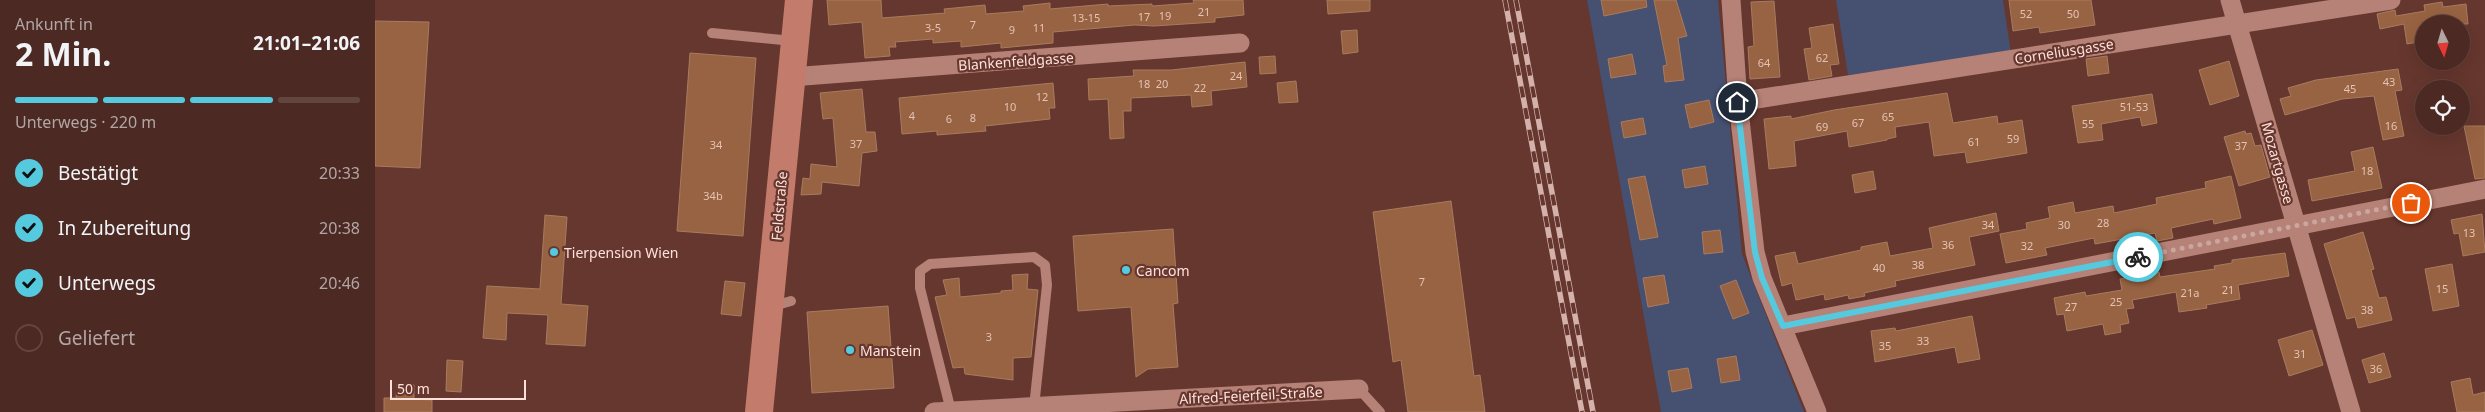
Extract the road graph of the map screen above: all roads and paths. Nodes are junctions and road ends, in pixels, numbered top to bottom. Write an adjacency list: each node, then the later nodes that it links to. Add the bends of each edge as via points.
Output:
1 (799, 0): 7 (main road, Feldstraße)
2 (1731, 0): 10 (street)
3 (2230, 0): 5 (street, Mozartgasse)
4 (2391, 0): 5 (street, Corneliusgasse)
5 (2237, 24): 10 (street, Corneliusgasse); 12 (street, Mozartgasse)
6 (712, 33): 7 (lane)
7 (793, 42): 9 (main road, Feldstraße)
8 (1241, 43): 9 (street, Blankenfeldgasse)
9 (791, 77): 16 (main road, Feldstraße, via 781,304)
10 (1737, 102): 13 (street, via 1755,252 1762,278)
11 (2485, 189): 12 (street)
12 (2296, 226): 13 (street); 20 (street, Mozartgasse)
13 (1783, 326): 19 (street)
14 (1359, 389): 15 (street, Alfred-Feierfeil-Straße); 18 (lane)
15 (1034, 407): 17 (street, Alfred-Feierfeil-Straße); 17 (lane, via 1047,285 1045,265 1034,257 930,264 920,271 920,288)
16 (759, 412)
17 (943, 412)
18 (1381, 412)
19 (1817, 412)
20 (2351, 412)

